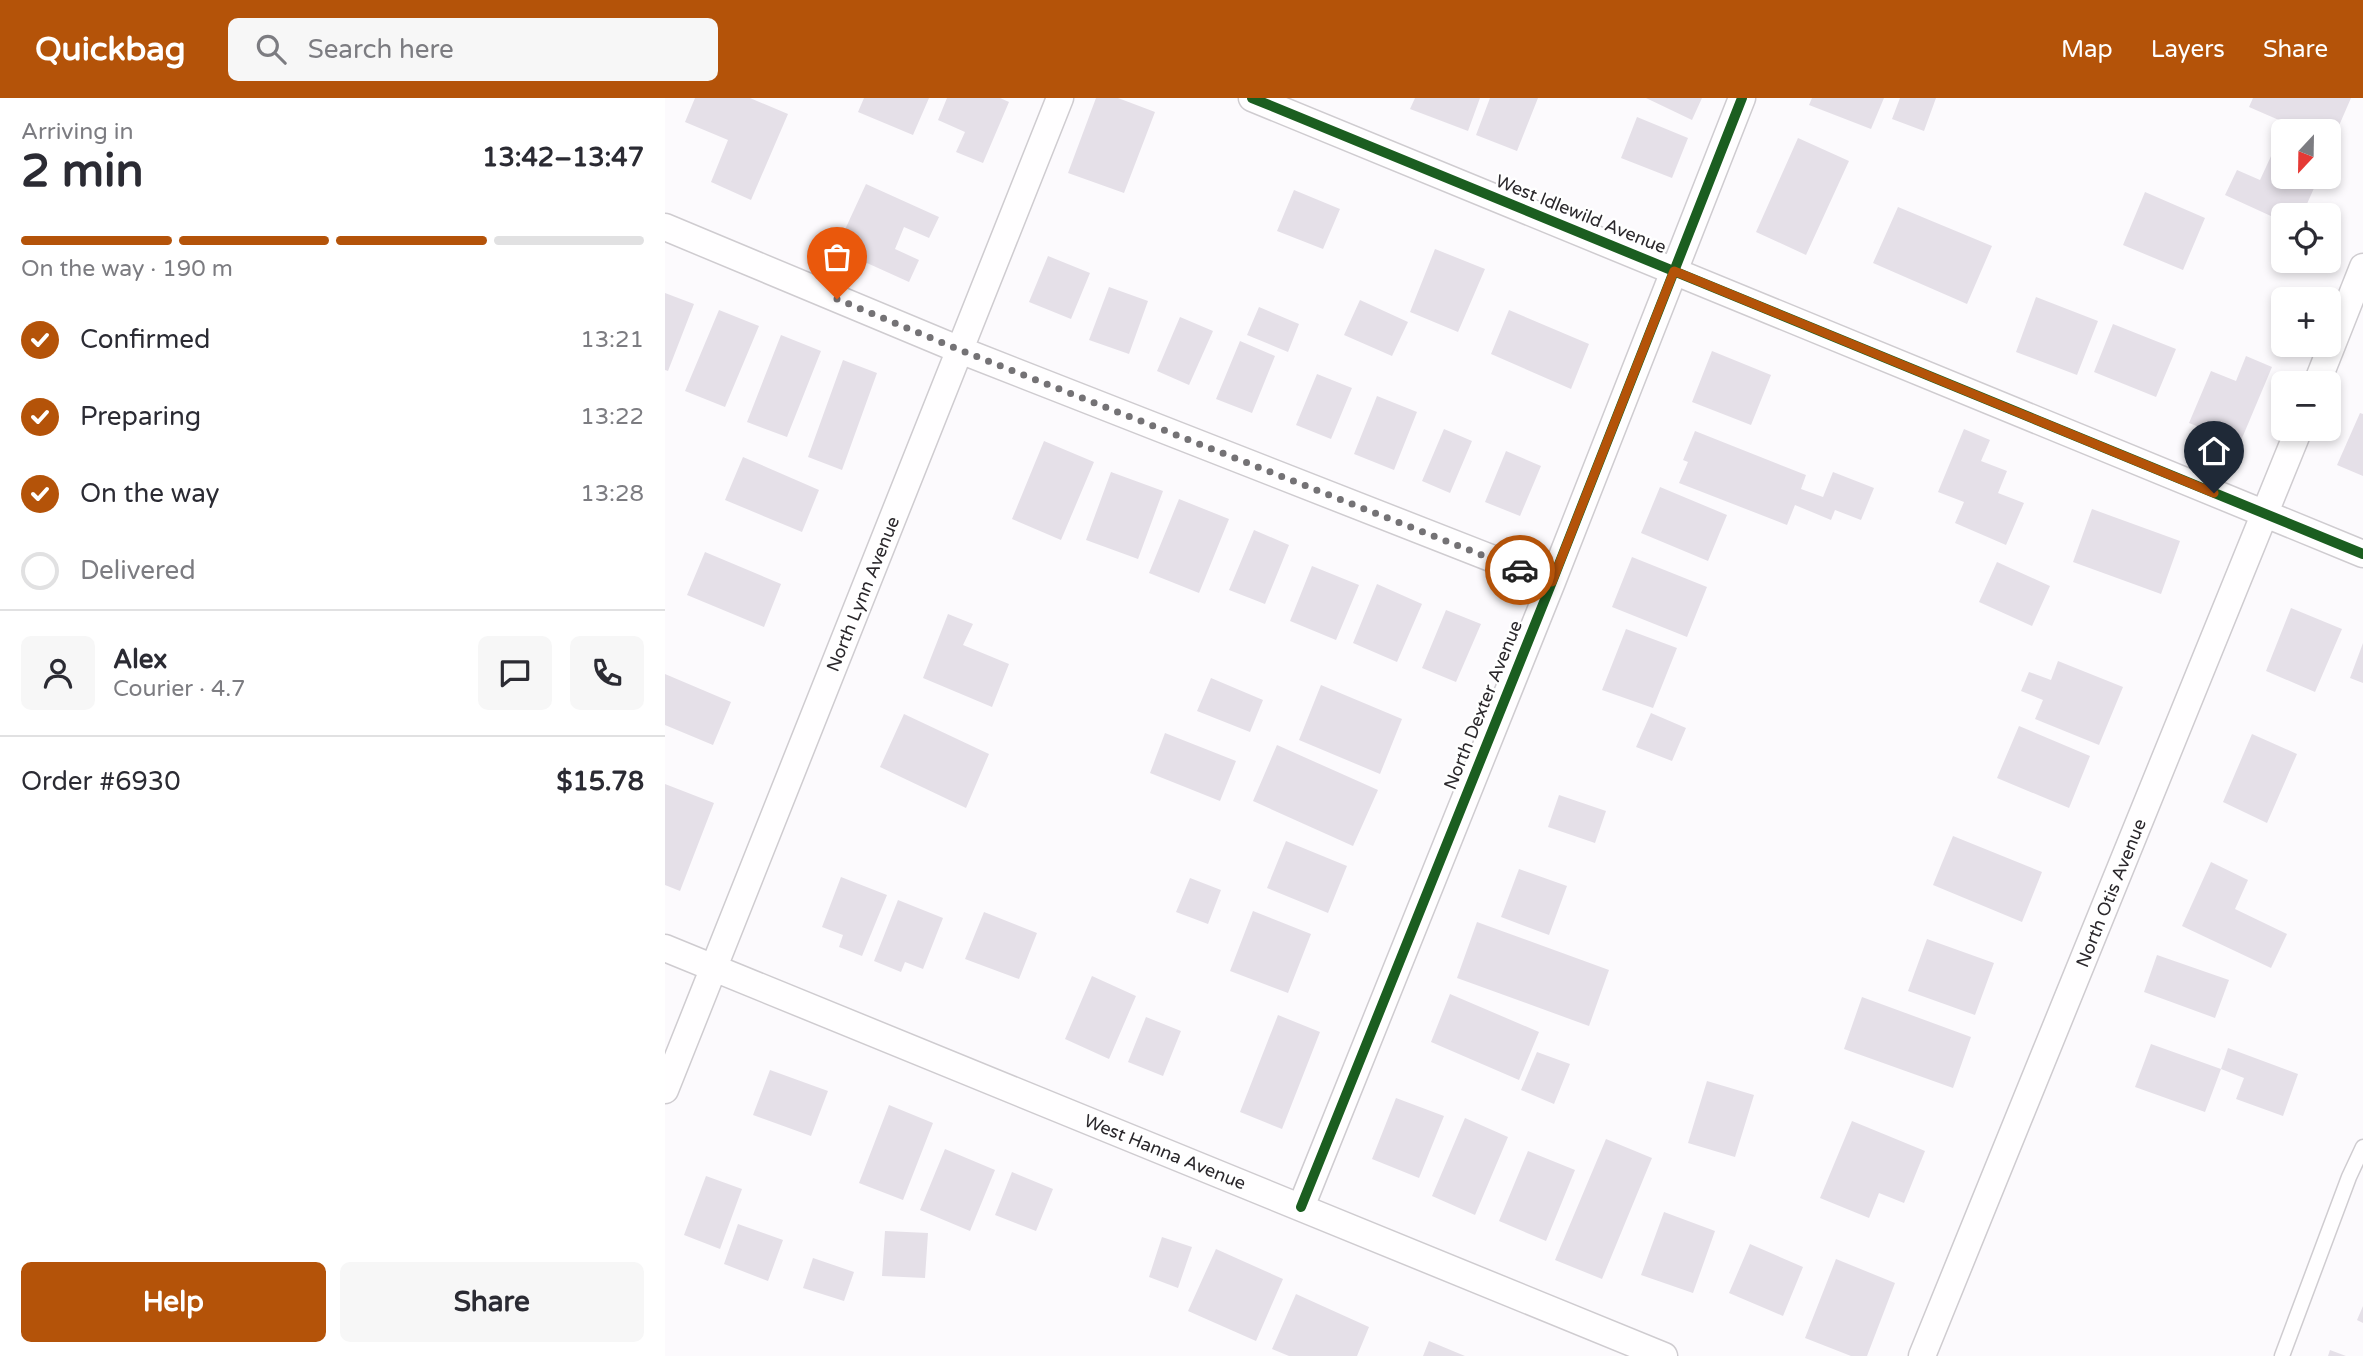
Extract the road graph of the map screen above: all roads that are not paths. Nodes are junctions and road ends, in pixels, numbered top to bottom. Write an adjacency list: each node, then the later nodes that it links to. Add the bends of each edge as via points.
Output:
1 (1060, 98): 7 (street, North Lynn Avenue)
2 (1252, 98): 6 (street, West Idlewild Avenue)
3 (1742, 98): 6 (street, North Dexter Avenue)
4 (665, 227): 7 (street)
5 (2363, 267): 8 (street)
6 (1674, 271): 10 (street, West Idlewild Avenue); 12 (street, North Dexter Avenue)
7 (960, 350): 12 (street); 14 (street, North Lynn Avenue)
8 (2322, 371)
9 (2294, 441): 10 (street, North Otis Avenue)
10 (2265, 514): 11 (street, West Idlewild Avenue); 19 (street, North Otis Avenue)
11 (2363, 554)
12 (1552, 582): 17 (street, North Dexter Avenue)
13 (665, 948): 14 (street, West Hanna Avenue)
14 (714, 968): 15 (street, North Lynn Avenue); 17 (street, West Hanna Avenue)
15 (665, 1090)
16 (2363, 1147): 20 (lane)
17 (1301, 1208): 18 (street, West Hanna Avenue)
18 (1664, 1356)
19 (1922, 1356)
20 (2282, 1356)

